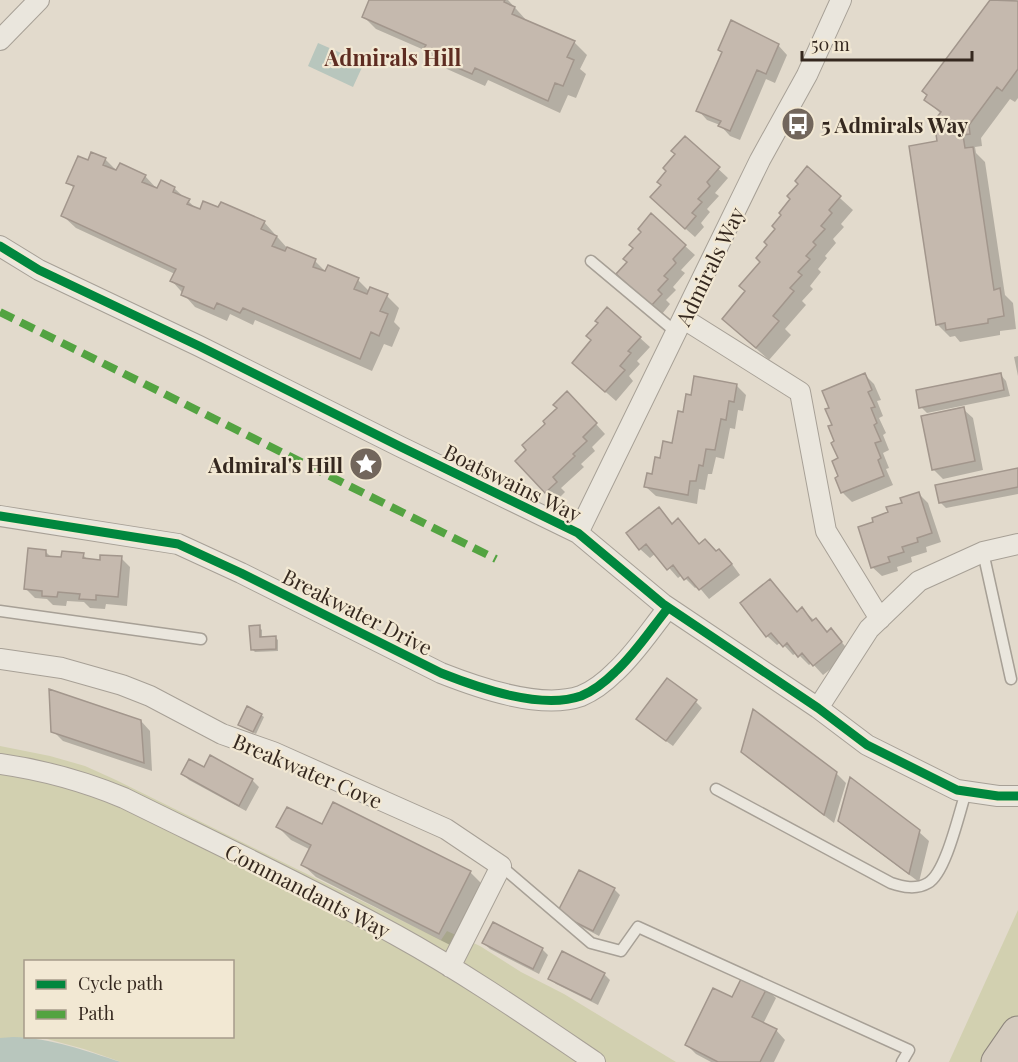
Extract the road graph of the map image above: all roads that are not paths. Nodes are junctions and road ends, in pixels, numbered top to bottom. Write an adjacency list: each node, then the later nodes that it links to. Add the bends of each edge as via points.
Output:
1 (39, 0): 3 (street)
2 (841, 0): 6 (street, Admirals Way)
3 (0, 40)
4 (0, 246): 8 (street, Boatswains Way, via 39,270)
5 (591, 261): 6 (lane)
6 (680, 326): 8 (street, Admirals Way); 13 (street, via 800,392 826,531)
7 (0, 516): 11 (street, Breakwater Drive, via 178,544 441,673 517,696 559,701 597,687 617,671)
8 (578, 533): 11 (street, Boatswains Way)
9 (1018, 544): 10 (street)
10 (983, 552): 13 (street, via 919,581); 16 (lane)
11 (668, 608): 17 (street, Boatswains Way)
12 (0, 611): 14 (lane)
13 (880, 619): 17 (street, via 869,629)
14 (201, 639)
15 (0, 659): 22 (street, Breakwater Cove, via 62,668 150,696 222,734 273,752 446,829)
16 (1011, 679)
17 (818, 708): 20 (street, Boatswains Way, via 867,745)
18 (0, 764): 23 (street, Commandants Way, via 63,776 124,798 307,888)
19 (716, 789): 20 (lane, via 891,883 908,888 928,883 942,867)
20 (966, 792): 21 (street, Boatswains Way)
21 (1018, 796)
22 (501, 866): 23 (street); 26 (lane, via 591,944 621,951 638,927 909,1050)
23 (450, 967): 25 (street, Commandants Way)
24 (1018, 1033): 27 (highway)
25 (596, 1062)
26 (902, 1062)
27 (998, 1062)

